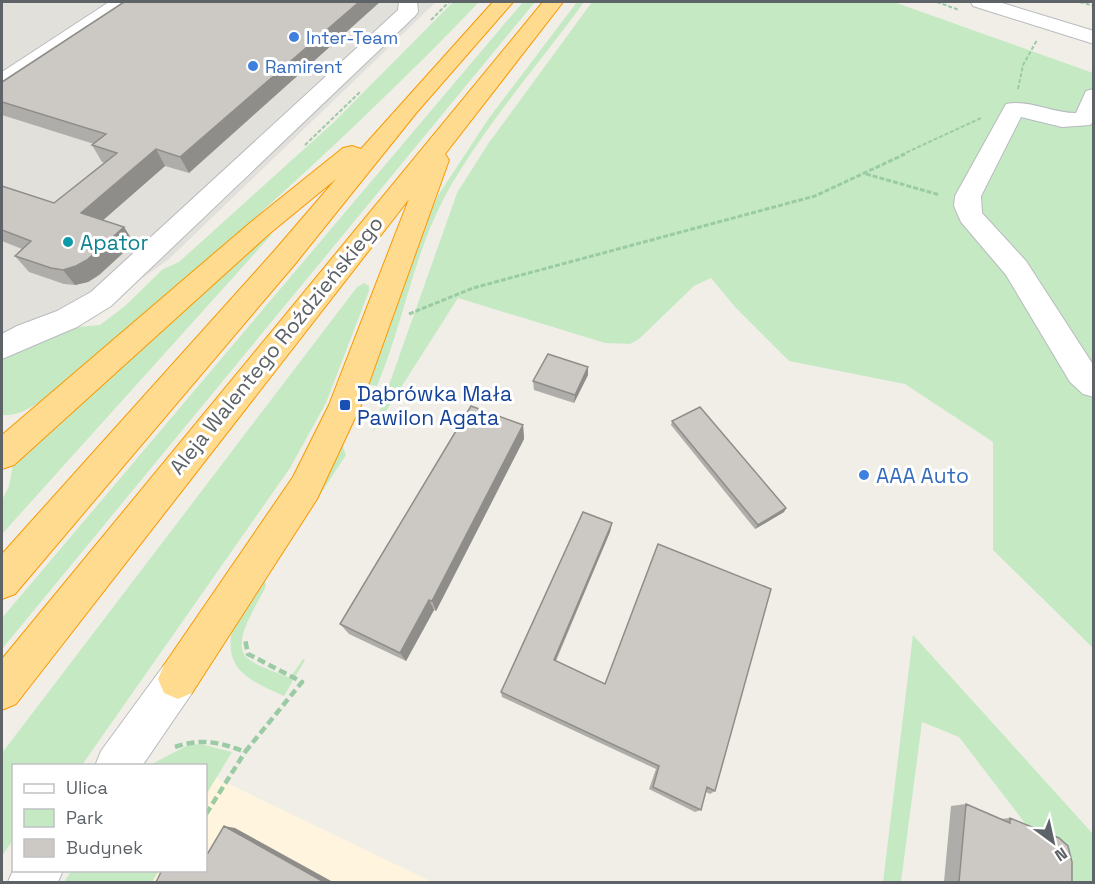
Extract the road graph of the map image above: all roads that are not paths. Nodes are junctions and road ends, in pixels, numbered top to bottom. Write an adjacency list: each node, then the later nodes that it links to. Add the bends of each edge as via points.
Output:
1 (122, 2): 9 (street)
2 (408, 2): 13 (street, via 408,12 101,299)
3 (503, 2): 11 (highway)
4 (553, 2): 12 (highway, Aleja Walentego Roździeńskiego)
5 (980, 2): 8 (street)
6 (1025, 2): 7 (street)
7 (1094, 23)
8 (1094, 38)
9 (2, 81)
10 (1094, 96): 14 (street, via 1082,120 1062,120 1014,109 968,196 967,207 977,225 1016,268 1081,373)
11 (409, 107): 15 (highway, via 260,228); 16 (highway, via 285,257)
12 (450, 128): 17 (highway, via 345,405 310,477); 18 (highway, Aleja Walentego Roździeńskiego)
13 (2, 348)
14 (1094, 385)
15 (2, 455)
16 (2, 581)
17 (178, 679): 19 (street)
18 (2, 690)
19 (117, 764)

